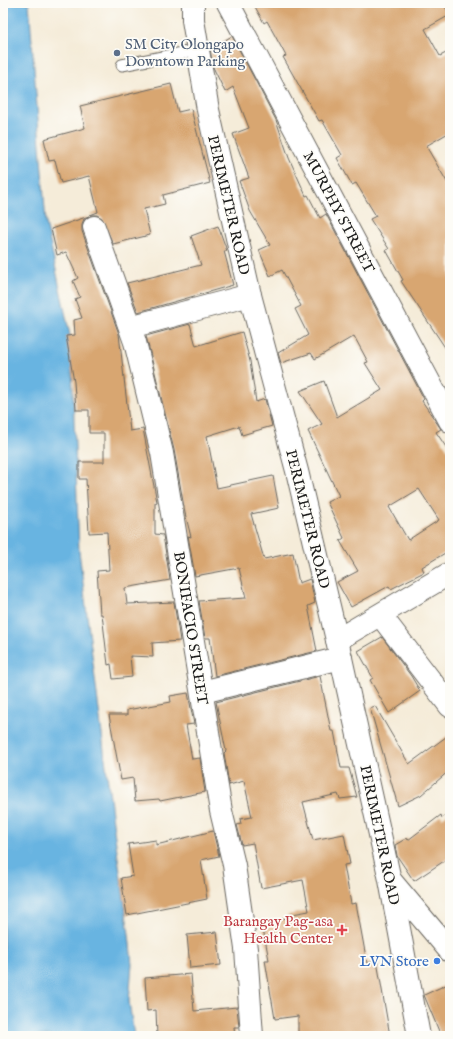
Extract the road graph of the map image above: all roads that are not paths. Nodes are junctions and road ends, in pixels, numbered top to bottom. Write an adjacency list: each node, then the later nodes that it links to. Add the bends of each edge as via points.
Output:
1 (193, 3): 3 (street, PERIMETER ROAD)
2 (228, 3): 8 (street, MURPHY STREET)
3 (198, 50): 4 (lane); 6 (street, PERIMETER ROAD, via 208,110)
4 (122, 65)
5 (94, 227): 7 (street, BONIFACIO STREET)
6 (250, 295): 7 (street); 11 (street, PERIMETER ROAD, via 297,471)
7 (130, 327): 12 (street, BONIFACIO STREET, via 162,453)
8 (450, 421)
9 (450, 574): 10 (street)
10 (381, 616): 11 (street); 13 (street)
11 (339, 649): 12 (street); 14 (street, PERIMETER ROAD)
12 (202, 692): 16 (street, BONIFACIO STREET, via 234,865 246,949)
13 (450, 706)
14 (390, 880): 15 (street); 17 (street, PERIMETER ROAD)
15 (450, 951)
16 (252, 1036)
17 (419, 1036)

